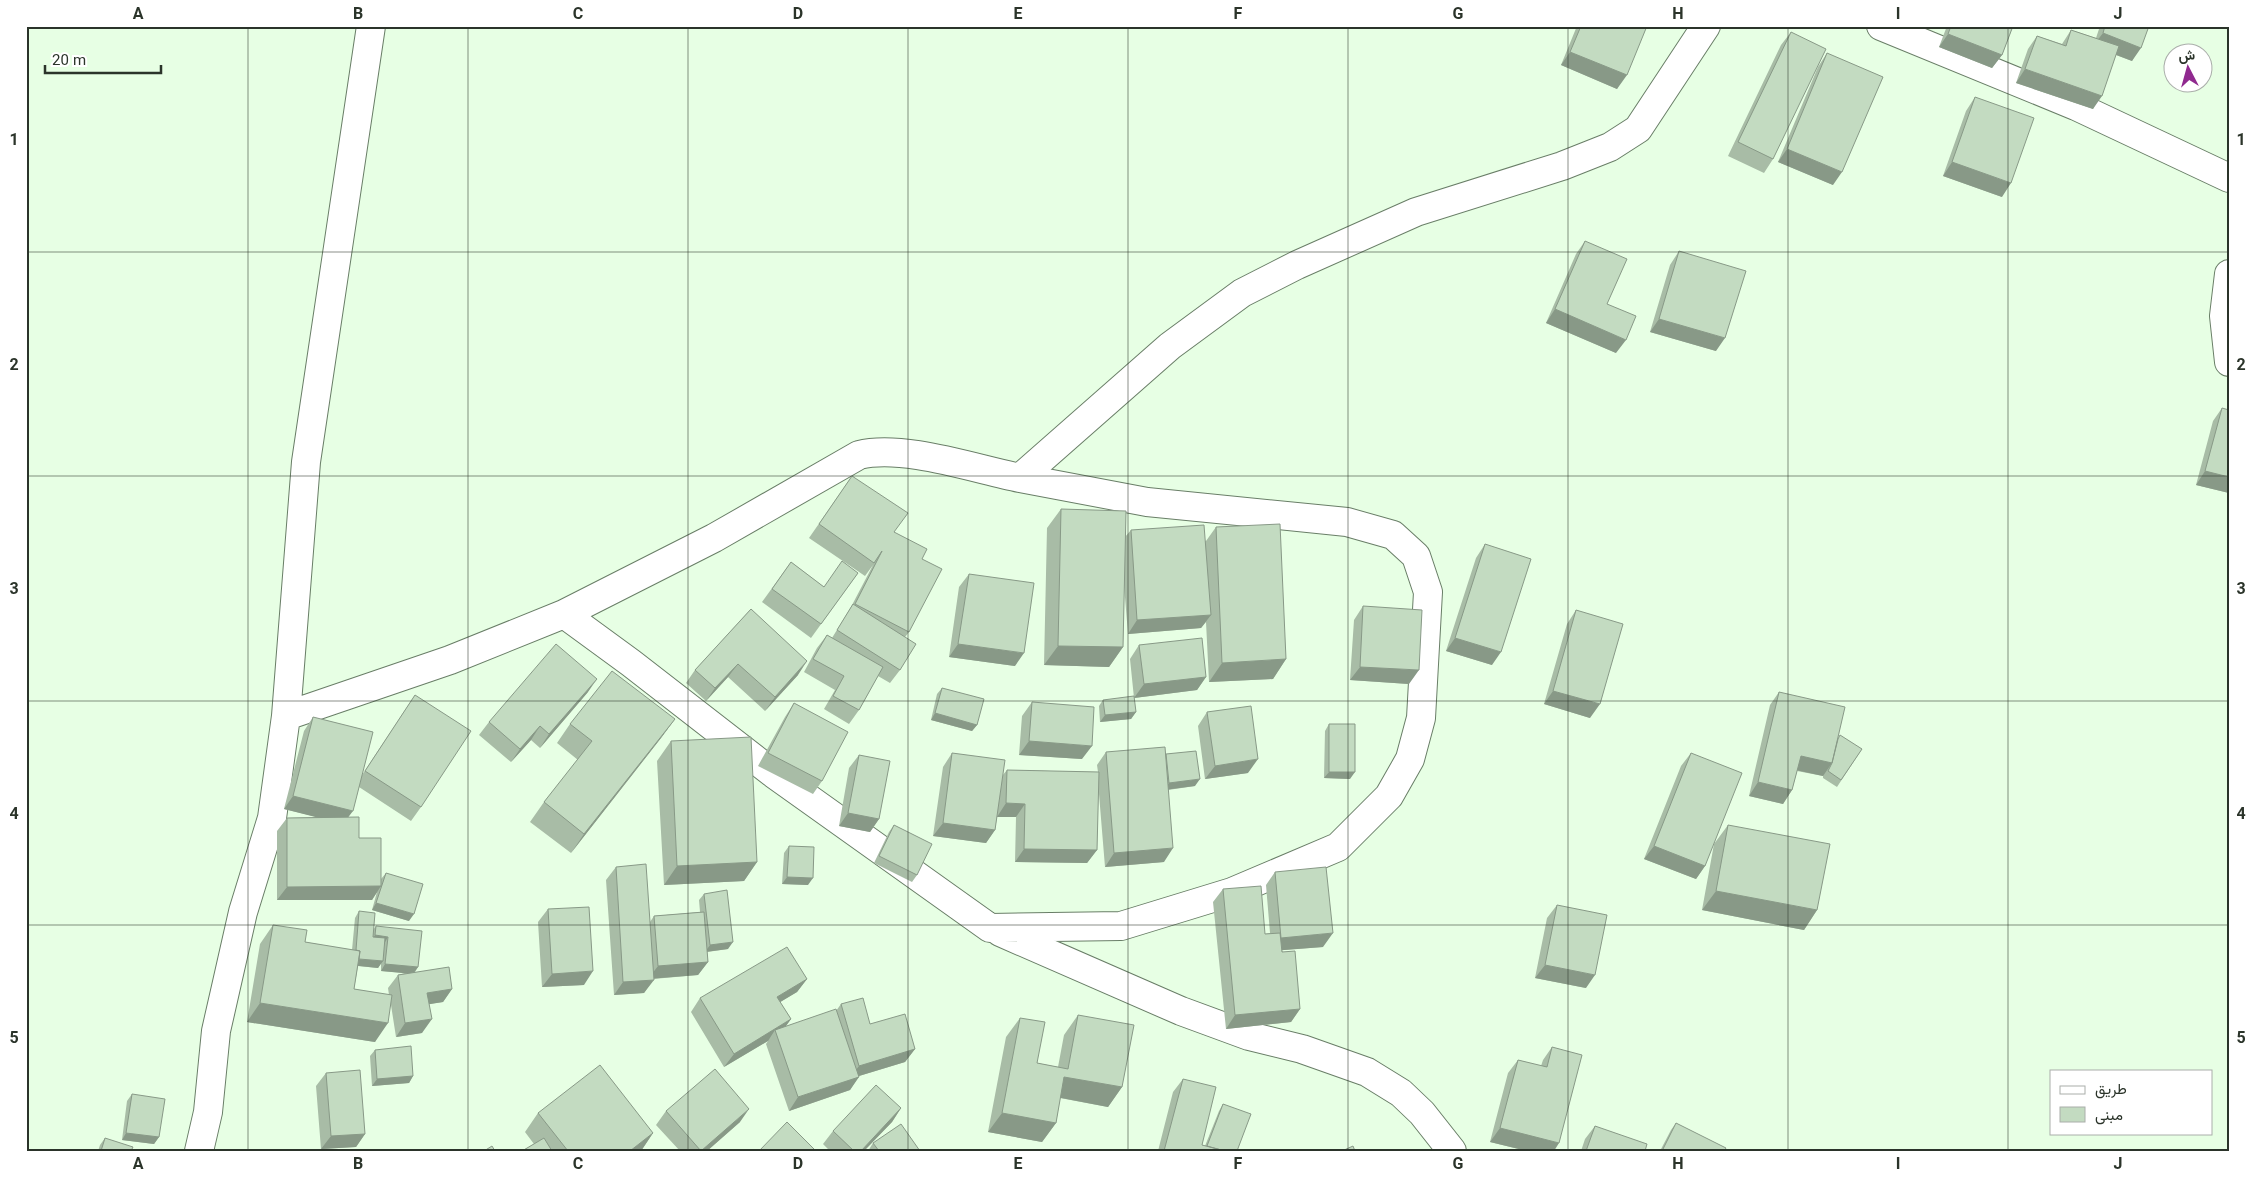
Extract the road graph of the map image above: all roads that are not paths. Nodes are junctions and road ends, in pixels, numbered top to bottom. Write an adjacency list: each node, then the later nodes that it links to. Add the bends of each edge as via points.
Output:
1 (371, 26): 9 (street, via 306,462)
2 (1706, 26): 7 (street, via 1638,129 1610,148 1416,212 1242,293 1170,346)
3 (1881, 26): 4 (street, via 2076,106)
4 (2229, 178)
5 (2229, 274): 6 (street, via 2224,316)
6 (2229, 362)
7 (1020, 478): 8 (street, via 910,454 882,452 859,455 714,538); 10 (street, via 1147,502 1347,522 1393,535 1416,556 1428,592 1421,718 1410,759 1389,796 1338,847 1232,892 1121,926)
8 (564, 614): 9 (street, via 450,660); 10 (street, via 774,774)
9 (286, 716): 11 (street, via 272,818 243,912 216,1031 208,1112)
10 (990, 928): 12 (street, via 1181,1011 1249,1036 1302,1049 1367,1072 1402,1093)
11 (199, 1151)
12 (1452, 1151)

